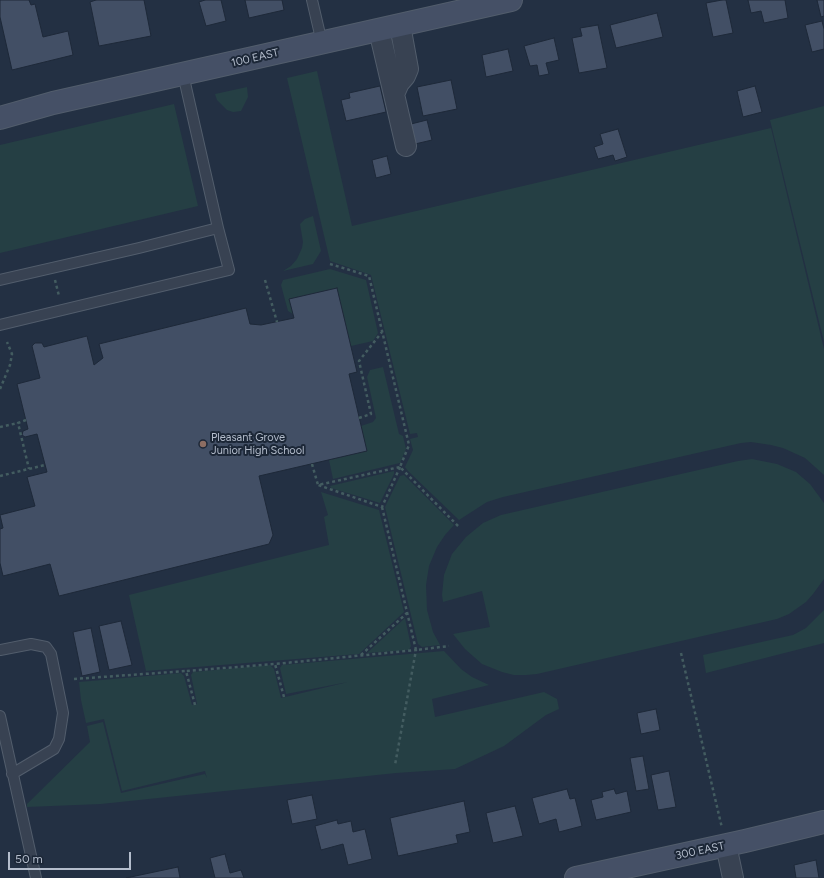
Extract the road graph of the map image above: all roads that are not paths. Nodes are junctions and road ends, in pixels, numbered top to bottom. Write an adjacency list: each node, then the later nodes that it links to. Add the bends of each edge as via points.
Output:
1 (312, 0): 4 (lane)
2 (511, 0): 3 (main road, 100 EAST)
3 (390, 27): 4 (main road, 100 EAST); 7 (street, via 408,69 394,94)
4 (322, 43): 5 (main road, 100 EAST)
5 (183, 74): 6 (main road, 100 EAST, via 53,103); 8 (lane)
6 (0, 118)
7 (406, 146)
8 (218, 228): 9 (lane); 10 (lane, via 229,270)
9 (0, 280)
10 (0, 325)
11 (0, 650): 13 (lane, via 31,644 46,647 51,654 63,713 59,739 54,749)
12 (0, 716): 13 (lane)
13 (12, 774): 16 (lane)
14 (824, 822): 15 (main road, 300 EAST)
15 (726, 845): 17 (main road, 300 EAST); 18 (street)
16 (36, 878)
17 (576, 878)
18 (733, 878)

